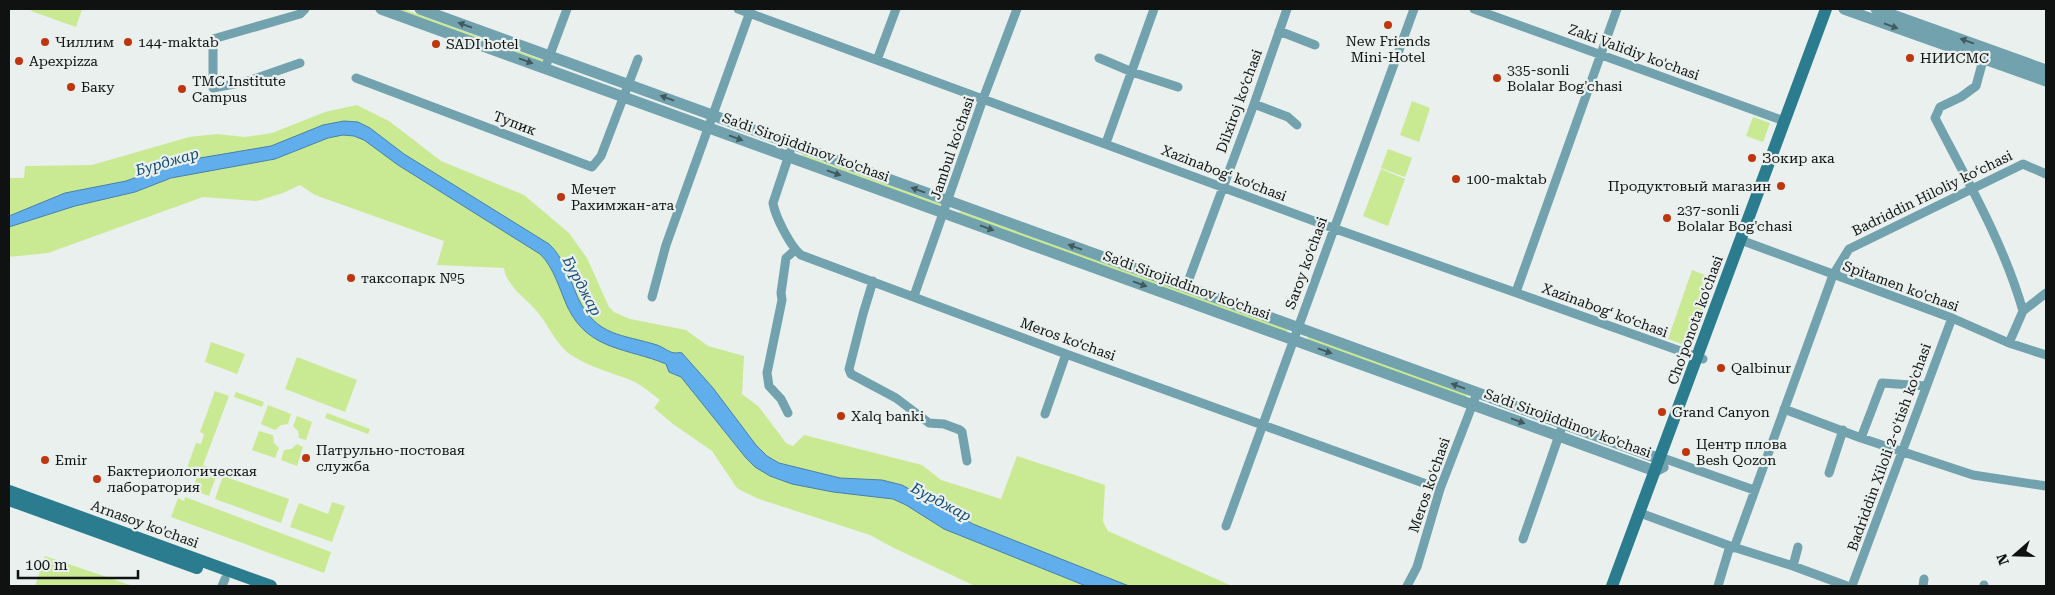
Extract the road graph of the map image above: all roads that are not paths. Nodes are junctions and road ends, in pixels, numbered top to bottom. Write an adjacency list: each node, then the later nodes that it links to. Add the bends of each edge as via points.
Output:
1 (305, 9): 26 (street, via 300,14 213,39 213,88 245,82)
2 (381, 9): 27 (street, Sa'di Sirojiddinov ko'chasi, one-way to 27)
3 (420, 9): 22 (street, Sa'di Sirojiddinov ko'chasi, one-way to 3)
4 (567, 9): 22 (street)
5 (738, 9): 17 (street, Xazinabog‘ ko‘chasi)
6 (896, 9): 25 (street)
7 (1017, 9): 35 (street, Jambul ko'chasi)
8 (1154, 9): 29 (street)
9 (1287, 9): 18 (street, Dilxiroj ko‘chasi)
10 (1414, 9): 49 (street, Saroy ko‘chasi)
11 (1474, 9): 21 (street, Zaki Validiy ko'chasi)
12 (1617, 9): 21 (street)
13 (1826, 9): 38 (main road, Cho'ponota ko'chasi)
14 (1831, 9): 50 (main road, Cho'ponota ko'chasi)
15 (1844, 9): 20 (street, one-way to 20)
16 (1876, 9): 20 (street, one-way to 16)
17 (750, 11): 25 (street, Xazinabog‘ ko‘chasi); 37 (street)
18 (1279, 31): 19 (street); 36 (street, Dilxiroj ko‘chasi)
19 (1315, 45)
20 (1985, 54): 28 (street); 31 (street); 46 (street, via 1976,86 1940,107 1935,118)
21 (1600, 55): 38 (street, Zaki Validiy ko'chasi); 55 (street)
22 (550, 56): 27 (street); 32 (street, Sa'di Sirojiddinov ko'chasi)
23 (1099, 58): 29 (street)
24 (638, 59): 32 (street)
25 (877, 60): 35 (street, Xazinabog‘ ko‘chasi)
26 (300, 63)
27 (545, 68): 34 (street, Sa'di Sirojiddinov ko'chasi)
28 (2046, 70)
29 (1132, 72): 33 (street); 41 (street)
30 (356, 78): 34 (street, Тупик, via 592,167 600,156)
31 (2046, 80)
32 (629, 85): 34 (street); 37 (street, Sa'di Sirojiddinov ko'chasi, one-way to 32)
33 (1178, 87)
34 (624, 97): 40 (street, Sa'di Sirojiddinov ko'chasi)
35 (984, 99): 41 (street, Xazinabog‘ ko‘chasi); 47 (street, Jambul ko'chasi)
36 (1254, 104): 39 (street, via 1288,117); 45 (street, Dilxiroj ko‘chasi)
37 (713, 115): 40 (street); 42 (street, Sa'di Sirojiddinov ko'chasi)
38 (1784, 121): 50 (main road, Cho'ponota ko'chasi)
39 (1297, 125)
40 (709, 128): 43 (street, Sa'di Sirojiddinov ko'chasi, one-way to 43); 58 (street, via 666,245)
41 (1106, 143): 45 (street, Xazinabog‘ ko‘chasi)
42 (793, 144): 43 (street); 47 (street, Sa'di Sirojiddinov ko'chasi, one-way to 42)
43 (788, 156): 48 (street, Sa'di Sirojiddinov ko'chasi, one-way to 48); 51 (street, via 773,202)
44 (2046, 174): 46 (street, Badriddin Hiloliy koʻchasi, via 2023,164)
45 (1222, 187): 49 (street, Xazinabog‘ ko‘chasi); 54 (street, Dilxiroj ko‘chasi)
46 (1971, 188): 52 (street, Badriddin Hiloliy koʻchasi, via 1849,249); 59 (street, via 2016,284)
47 (949, 201): 48 (street, Jambul ko'chasi); 54 (street, Sa'di Sirojiddinov ko'chasi, one-way to 47)
48 (944, 213): 57 (street, Jambul ko'chasi); 62 (street, Sa'di Sirojiddinov ko'chasi, one-way to 62)
49 (1333, 228): 55 (street, Xazinabog‘ ko‘chasi); 61 (street, Saroy ko‘chasi)
50 (1743, 241): 52 (street, Spitamen ko'chasi); 66 (main road, Cho'ponota ko'chasi)
51 (795, 250): 53 (street, Meros ko‘chasi); 71 (street, via 786,258 782,300 767,373 769,386)
52 (1833, 276): 60 (street, Spitamen ko'chasi); 70 (street, Badriddin Hiloliy koʻchasi)
53 (874, 281): 57 (street, Meros ko‘chasi); 79 (street, via 856,337 849,370 851,374 896,398 929,423 960,430)
54 (1186, 287): 61 (street, Sa'di Sirojiddinov ko'chasi)
55 (1516, 292): 66 (street, Xazinabog‘ ko‘chasi)
56 (2046, 293): 59 (street)
57 (914, 296): 64 (street, Meros ko‘chasi)
58 (652, 297)
59 (2023, 311): 63 (street)
60 (1952, 318): 63 (street, Spitamen ko'chasi); 67 (street, Badriddin Xiloli 2-o'tish ko'chasi)
61 (1297, 328): 62 (street, Saroy ko‘chasi); 68 (street, Sa'di Sirojiddinov ko'chasi, one-way to 61)
62 (1293, 340): 69 (street, Sa'di Sirojiddinov ko'chasi, one-way to 69); 73 (street, Saroy ko‘chasi)
63 (2009, 343): 65 (street, Spitamen ko'chasi)
64 (1066, 354): 72 (street); 73 (street, Meros ko‘chasi)
65 (2046, 355)
66 (1700, 358): 80 (main road, Cho'ponota ko'chasi)
67 (1926, 386): 77 (street, via 1882,383); 78 (street, Badriddin Xiloli 2-o'tish ko'chasi)
68 (1477, 392): 69 (street, Meros ko'chasi); 74 (street, Sa'di Sirojiddinov ko'chasi)
69 (1472, 404): 76 (street, Sa'di Sirojiddinov ko'chasi, one-way to 76); 83 (street, Meros ko'chasi)
70 (1784, 409): 75 (street); 84 (street, Badriddin Hiloliy koʻchasi)
71 (788, 413)
72 (1045, 414)
73 (1262, 424): 83 (street, Meros ko‘chasi); 88 (street, Saroy ko‘chasi)
74 (1563, 424): 76 (street); 80 (street, Sa'di Sirojiddinov ko'chasi)
75 (1843, 430): 77 (street); 81 (street)
76 (1559, 436): 80 (street, Sa'di Sirojiddinov ko'chasi); 89 (street)
77 (1861, 438): 78 (street)
78 (1901, 451): 82 (street, via 1973,475); 101 (street, Badriddin Xiloli 2-o'tish ko'chasi)
79 (967, 461)
80 (1661, 462): 84 (street); 87 (main road, Cho'ponota ko'chasi)
81 (1829, 473)
82 (2046, 486)
83 (1440, 489): 96 (street, Meros ko'chasi, via 1419,560)
84 (1754, 490): 90 (street, Badriddin Hiloliy koʻchasi)
85 (9, 491): 93 (main road, Arnasoy ko'chasi)
86 (9, 500): 93 (main road, Arnasoy ko'chasi)
87 (1643, 514): 90 (street); 97 (main road, Cho'ponota ko'chasi); 98 (main road, Cho'ponota ko'chasi)
88 (1226, 526)
89 (1523, 539)
90 (1732, 547): 92 (street); 99 (street, Badriddin Hiloliy koʻchasi)
91 (1798, 547): 92 (street)
92 (1793, 566): 100 (street)
93 (225, 578): 94 (main road, Arnasoy ko'chasi); 95 (main road, Arnasoy ko'chasi)
94 (246, 586)
95 (271, 586)
96 (1407, 586)
97 (1612, 586)
98 (1620, 586)
99 (1718, 586)
100 (1847, 586)
101 (1852, 586)

